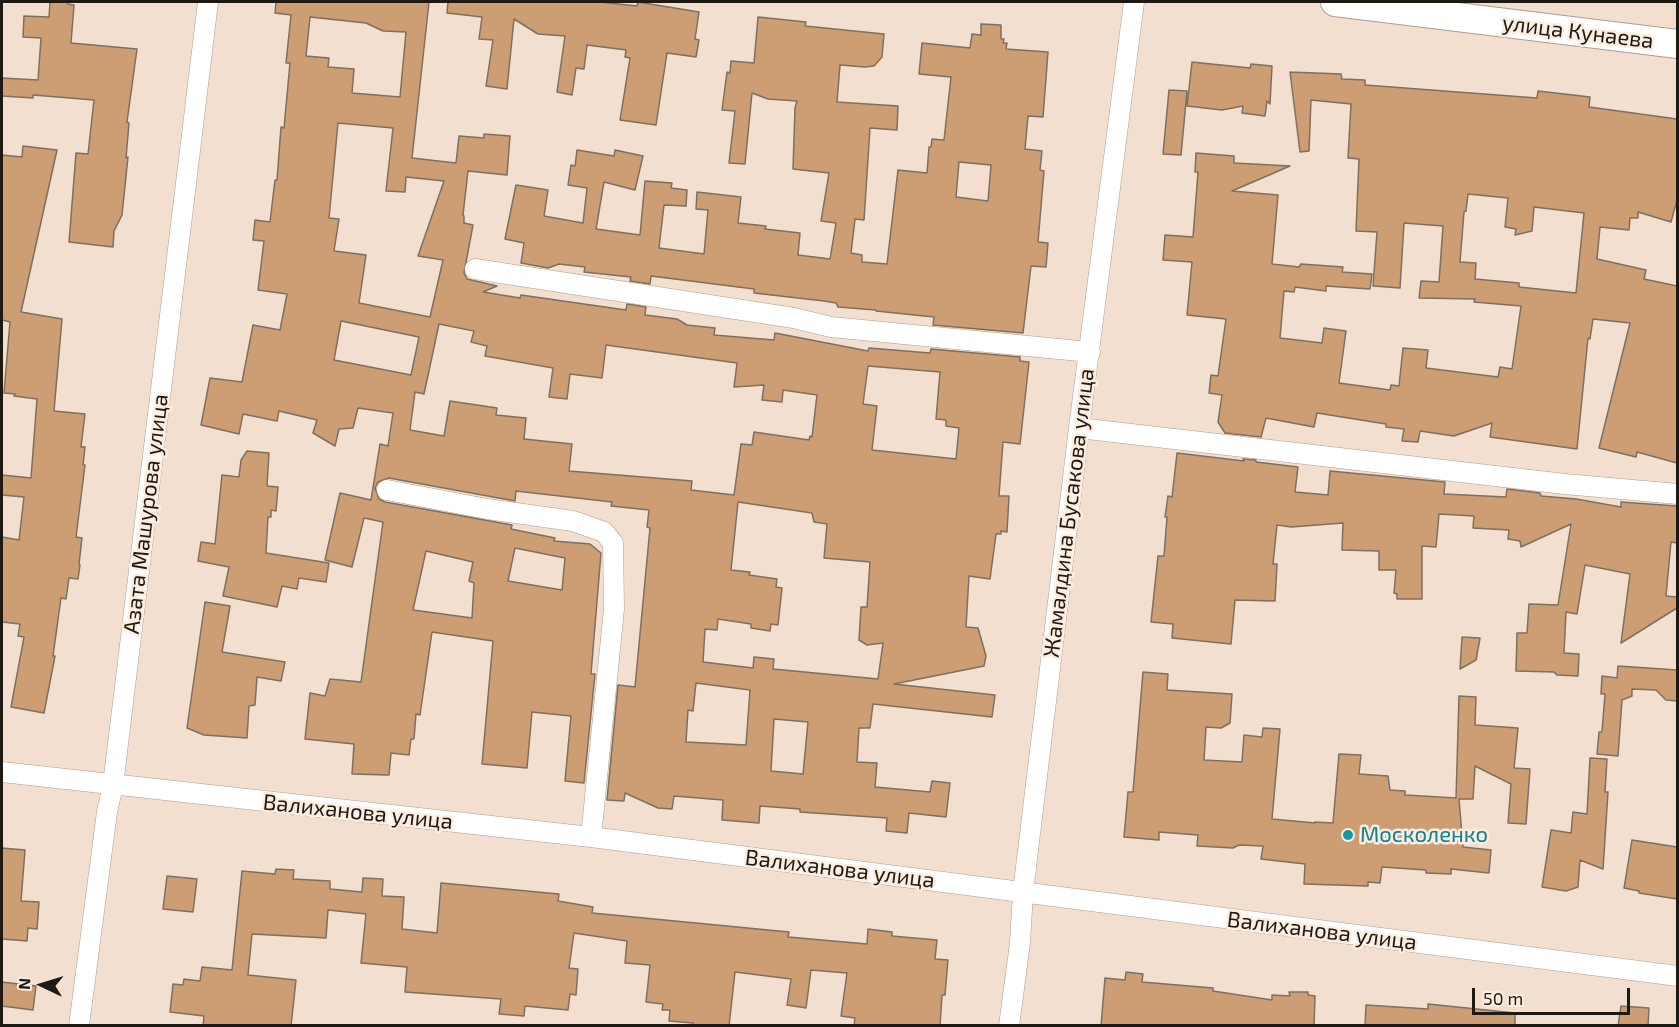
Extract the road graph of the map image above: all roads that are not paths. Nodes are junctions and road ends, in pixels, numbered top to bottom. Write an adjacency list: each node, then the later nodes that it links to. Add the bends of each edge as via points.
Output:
1 (207, 2): 11 (street, Азата Машурова улица)
2 (1134, 2): 6 (street, Жамалдина Бусакова улица)
3 (1335, 2): 4 (main road, улица Кунаева)
4 (1677, 44)
5 (475, 269): 6 (street, via 831,327)
6 (1090, 352): 7 (street, Жамалдина Бусакова улица)
7 (1079, 428): 9 (street); 13 (street, Жамалдина Бусакова улица)
8 (387, 490): 12 (street, via 573,521 604,532 614,543 614,609)
9 (1677, 494)
10 (2, 772): 11 (street, Валиханова улица)
11 (113, 786): 12 (street, Валиханова улица); 15 (street, Азата Машурова улица)
12 (591, 837): 13 (street, Валиханова улица)
13 (1023, 892): 14 (street, Валиханова улица); 16 (street, Жамалдина Бусакова улица)
14 (1677, 976)
15 (80, 1026)
16 (1009, 1026)

